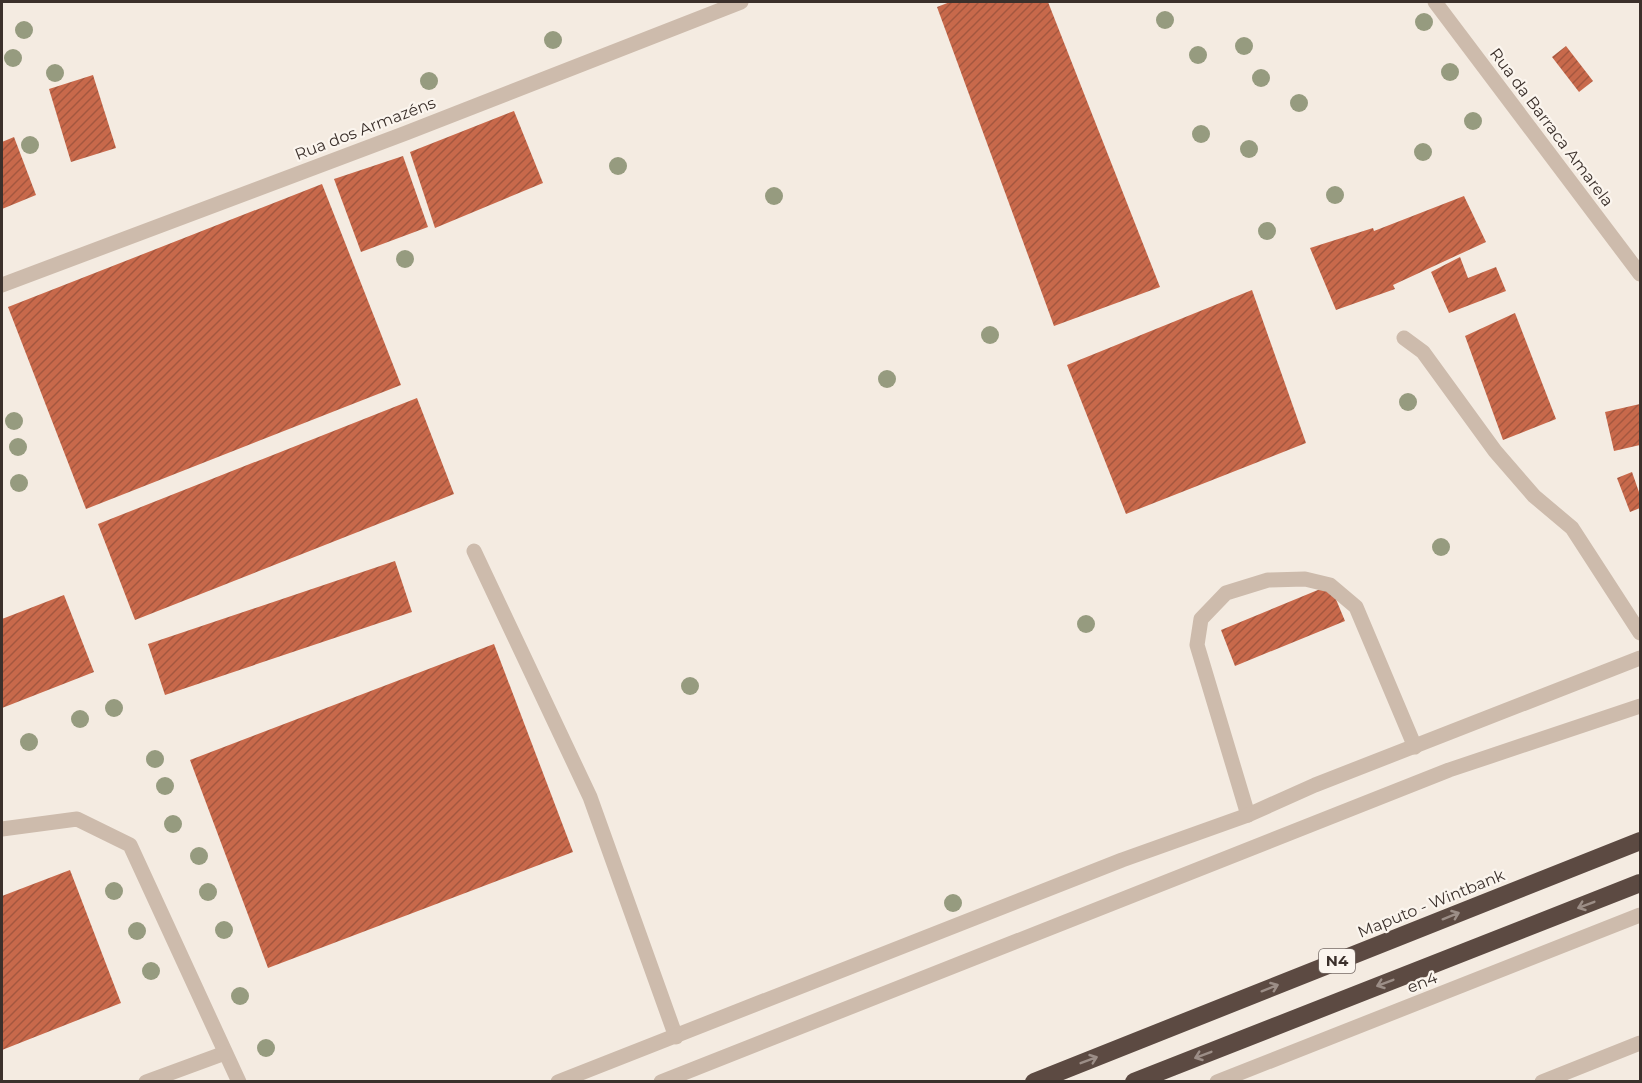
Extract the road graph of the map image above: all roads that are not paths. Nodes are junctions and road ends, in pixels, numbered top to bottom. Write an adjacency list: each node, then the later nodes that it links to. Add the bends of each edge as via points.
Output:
1 (741, 2): 4 (street, Rua dos Armazéns)
2 (1435, 2): 3 (street, Rua da Barraca Amarela)
3 (1641, 274)
4 (2, 285)
5 (1404, 338): 7 (street, via 1423,352 1495,451 1534,496 1572,528)
6 (474, 551): 16 (street, via 590,797)
7 (1641, 633)
8 (1641, 658): 10 (street)
9 (1641, 706): 22 (street, via 1449,770)
10 (1415, 747): 11 (street); 11 (street, via 1356,607 1330,585 1305,579 1268,580 1226,592 1201,619 1197,645)
11 (1248, 814): 16 (street)
12 (2, 829): 18 (street, via 77,819 130,845)
13 (1641, 841): 23 (highway, Maputo - Wintbank / N4, one-way to 13)
14 (1641, 883): 24 (highway, N4, one-way to 24)
15 (1641, 915): 25 (street, en4)
16 (675, 1037): 21 (street)
17 (1641, 1043): 26 (street)
18 (225, 1053): 19 (street); 20 (street)
19 (146, 1082)
20 (239, 1082)
21 (558, 1082)
22 (661, 1082)
23 (1034, 1082)
24 (1134, 1082)
25 (1217, 1082)
26 (1542, 1082)

